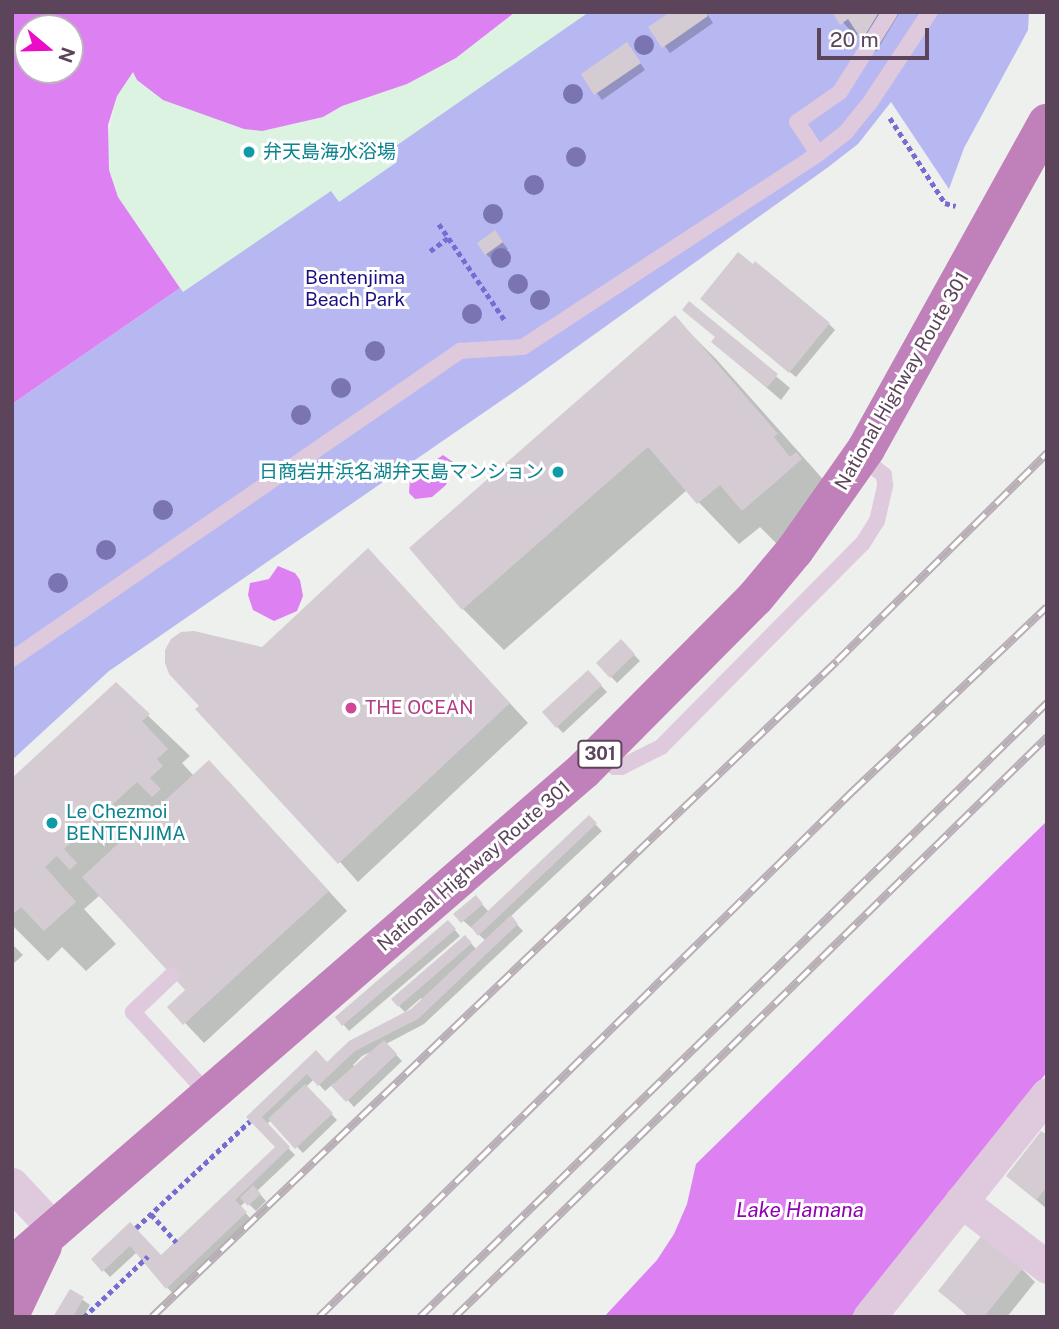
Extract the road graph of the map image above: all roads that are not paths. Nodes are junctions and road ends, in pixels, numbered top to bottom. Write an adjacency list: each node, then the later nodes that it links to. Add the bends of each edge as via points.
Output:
1 (890, 12): 4 (lane, via 840,92 797,122)
2 (930, 12): 4 (lane, via 871,102 846,132)
3 (1047, 123): 5 (highway, National Highway Route 301 / 301)
4 (818, 155): 6 (lane, via 523,347 460,351)
5 (860, 457): 7 (highway, National Highway Route 301 / 301, via 755,598); 7 (lane, via 884,475 885,485 877,521 863,543 661,747 615,767)
6 (12, 659)
7 (600, 754): 9 (highway, National Highway Route 301 / 301)
8 (172, 975): 9 (lane, via 132,1012)
9 (208, 1094): 13 (highway, National Highway Route 301 / 301)
10 (1047, 1094): 12 (street)
11 (12, 1184): 13 (street)
12 (961, 1201): 15 (street); 17 (street)
13 (52, 1228): 14 (highway, National Highway Route 301 / 301); 16 (highway)
14 (12, 1266)
15 (1047, 1267)
16 (12, 1311)
17 (869, 1317)

